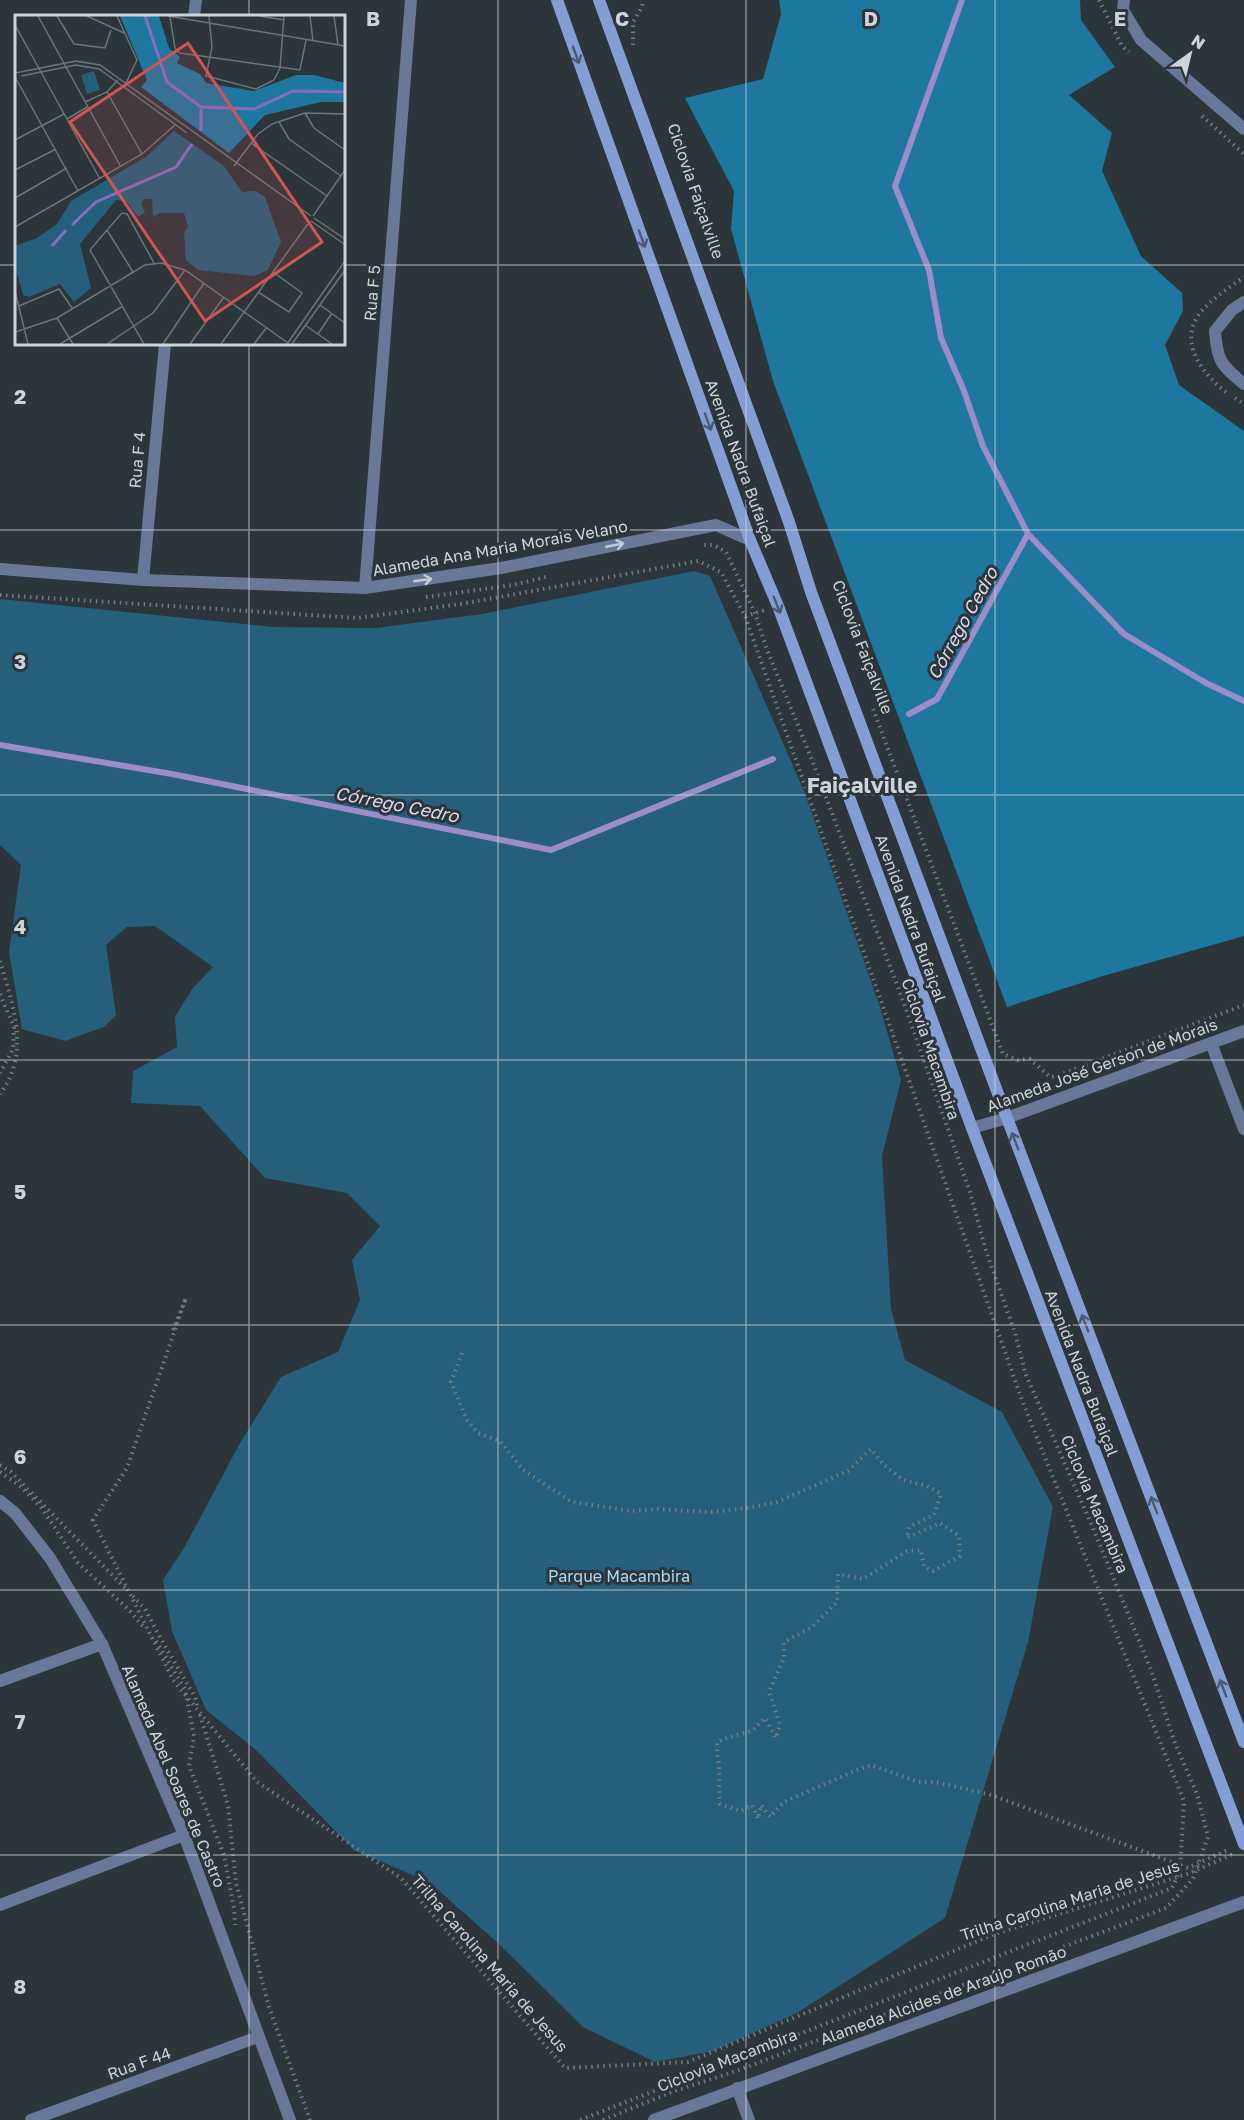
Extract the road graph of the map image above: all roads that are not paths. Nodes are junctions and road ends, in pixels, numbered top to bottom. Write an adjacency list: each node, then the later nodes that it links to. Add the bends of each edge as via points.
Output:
1 (196, 0): 6 (street)
2 (411, 0): 14 (street, Rua F 5)
3 (557, 0): 11 (main road, Avenida Nadra Bufaiçal, one-way to 11)
4 (599, 0): 17 (main road, Avenida Nadra Bufaiçal, via 811,592)
5 (1124, 0): 7 (street, via 1123,10 1141,40)
6 (194, 15)
7 (1244, 129)
8 (1244, 302): 10 (street, via 1215,331 1216,354)
9 (165, 345): 13 (street, Rua F 4)
10 (1244, 384)
11 (750, 540): 14 (street, Alameda Ana Maria Morais Velano, one-way to 11, via 501,568 716,525); 18 (main road, Avenida Nadra Bufaiçal, one-way to 18)
12 (0, 569): 13 (street, Alameda Ana Maria Morais Velano)
13 (143, 579): 14 (street, Alameda Ana Maria Morais Velano)
14 (365, 588)
15 (1244, 1031): 16 (street, Alameda José Gerson de Morais)
16 (1211, 1043): 17 (street, Alameda José Gerson de Morais); 19 (street)
17 (1007, 1118): 18 (street, Alameda José Gerson de Morais); 23 (main road, Avenida Nadra Bufaiçal, one-way to 17)
18 (972, 1128): 25 (main road, Avenida Nadra Bufaiçal)
19 (1244, 1130)
20 (0, 1502): 21 (street, Alameda Abel Soares de Castro, via 15,1513 50,1558)
21 (102, 1644): 22 (street); 24 (street, Alameda Abel Soares de Castro)
22 (0, 1681)
23 (1244, 1742)
24 (184, 1835): 27 (street); 28 (street, Alameda Abel Soares de Castro)
25 (1241, 1847)
26 (1244, 1902): 29 (street, Alameda Alcides de Araújo Romão)
27 (0, 1905)
28 (258, 2037): 30 (street, Rua F 44); 31 (street, Alameda Abel Soares de Castro)
29 (737, 2088): 32 (street, Alameda Alcides de Araújo Romão); 33 (street)
30 (31, 2120)
31 (290, 2120)
32 (654, 2120)
33 (749, 2120)

